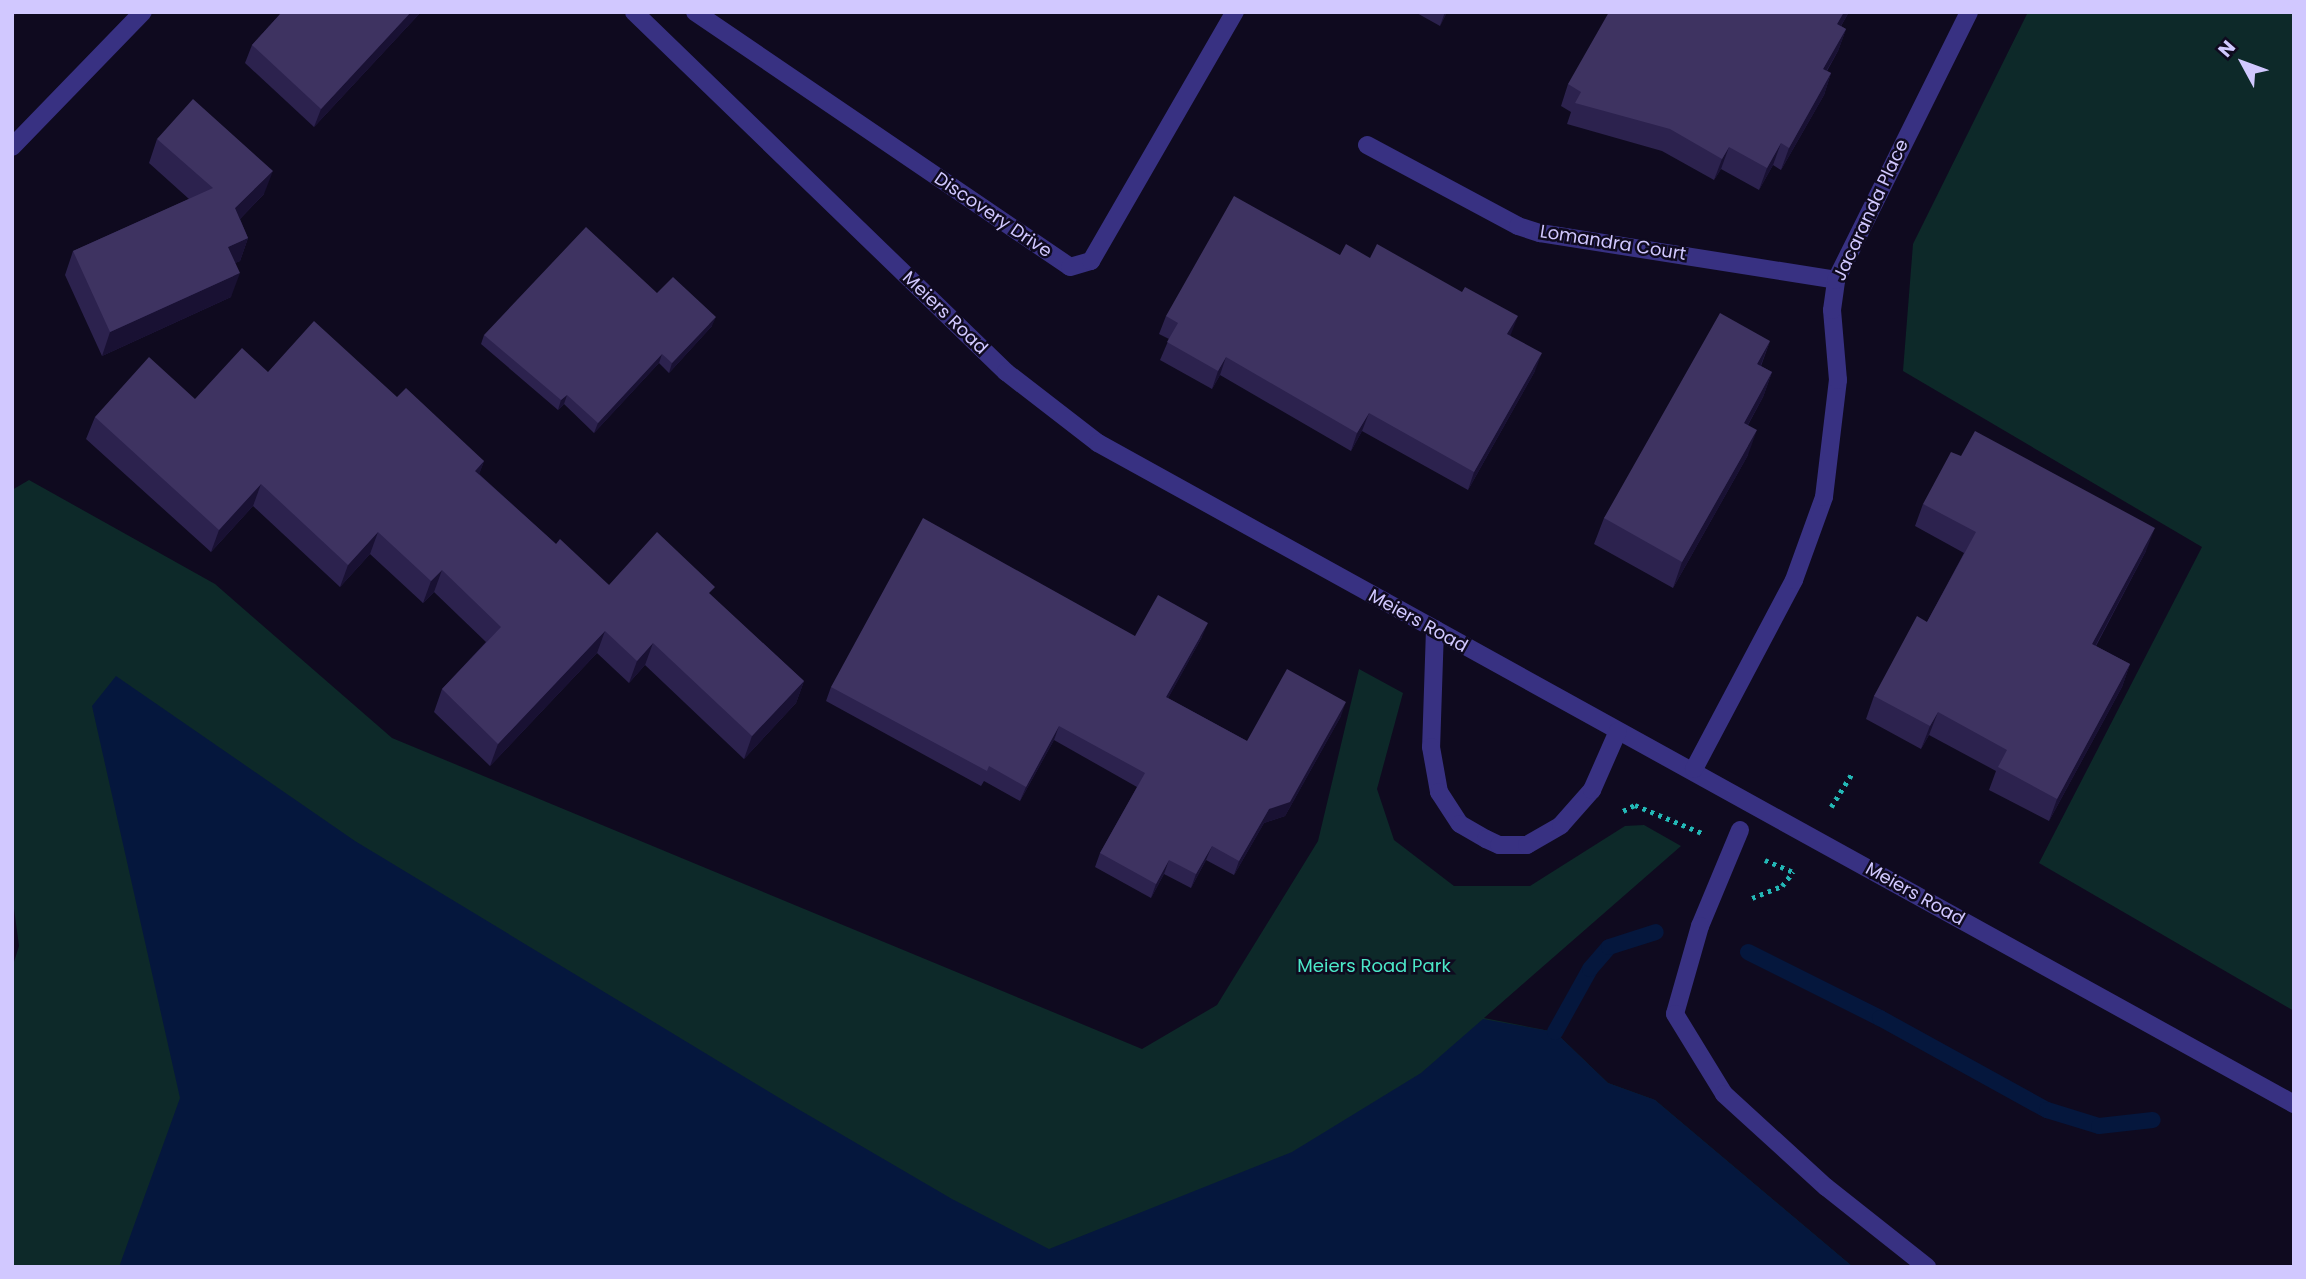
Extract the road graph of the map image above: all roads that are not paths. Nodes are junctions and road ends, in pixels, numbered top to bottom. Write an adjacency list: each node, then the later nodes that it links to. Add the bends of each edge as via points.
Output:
1 (143, 12): 7 (street)
2 (634, 12): 9 (street, Meiers Road, via 1006,372 1098,443)
3 (695, 12): 4 (street, Discovery Drive, via 1070,267 1091,261)
4 (1235, 12)
5 (1969, 12): 8 (street, Jacaranda Place)
6 (1367, 145): 8 (street, Lomandra Court, via 1518,226 1540,233)
7 (12, 147)
8 (1836, 280): 11 (street, Jacaranda Place, via 1832,310 1838,380 1824,497 1794,580)
9 (1435, 629): 10 (street, Meiers Road); 10 (street, via 1431,747 1439,792 1460,824 1486,839 1499,845 1527,845 1560,825 1591,790)
10 (1618, 731): 11 (street, Meiers Road)
11 (1694, 769): 13 (street, Meiers Road)
12 (1735, 838): 14 (street, via 1700,926 1675,1014 1724,1094 1826,1187)
13 (2294, 1104)
14 (1927, 1267)

